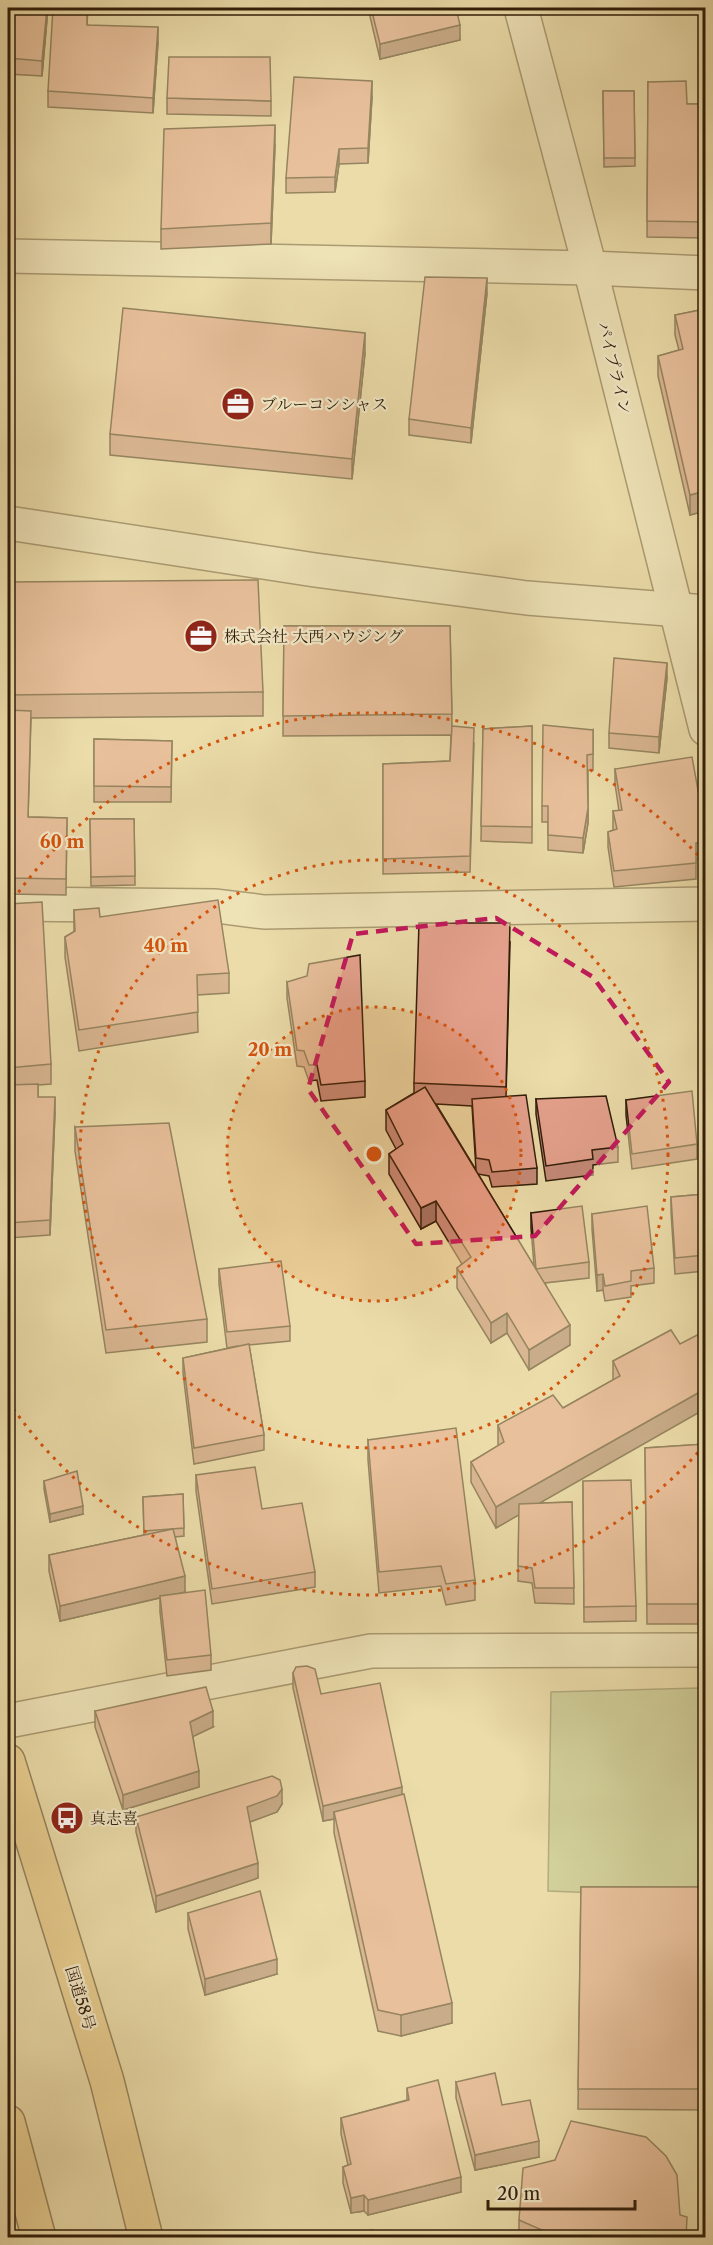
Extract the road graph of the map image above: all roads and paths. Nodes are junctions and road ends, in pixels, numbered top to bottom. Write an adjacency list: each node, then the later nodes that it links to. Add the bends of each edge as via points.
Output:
1 (520, 8): 3 (street, パイプライン)
2 (8, 256): 3 (street)
3 (590, 268): 4 (street); 6 (street, パイプライン)
4 (705, 273)
5 (8, 523): 6 (street, via 327,572 527,598)
6 (690, 612): 7 (street, パイプライン)
7 (705, 729)
8 (8, 904): 9 (street, via 216,906 264,912)
9 (705, 904)
10 (705, 1650): 11 (street, via 370,1651)
11 (8, 1721)
12 (8, 1761): 15 (highway, 国道58号, via 107,2081)
13 (8, 2122): 14 (highway)
14 (39, 2238)
15 (146, 2238)

